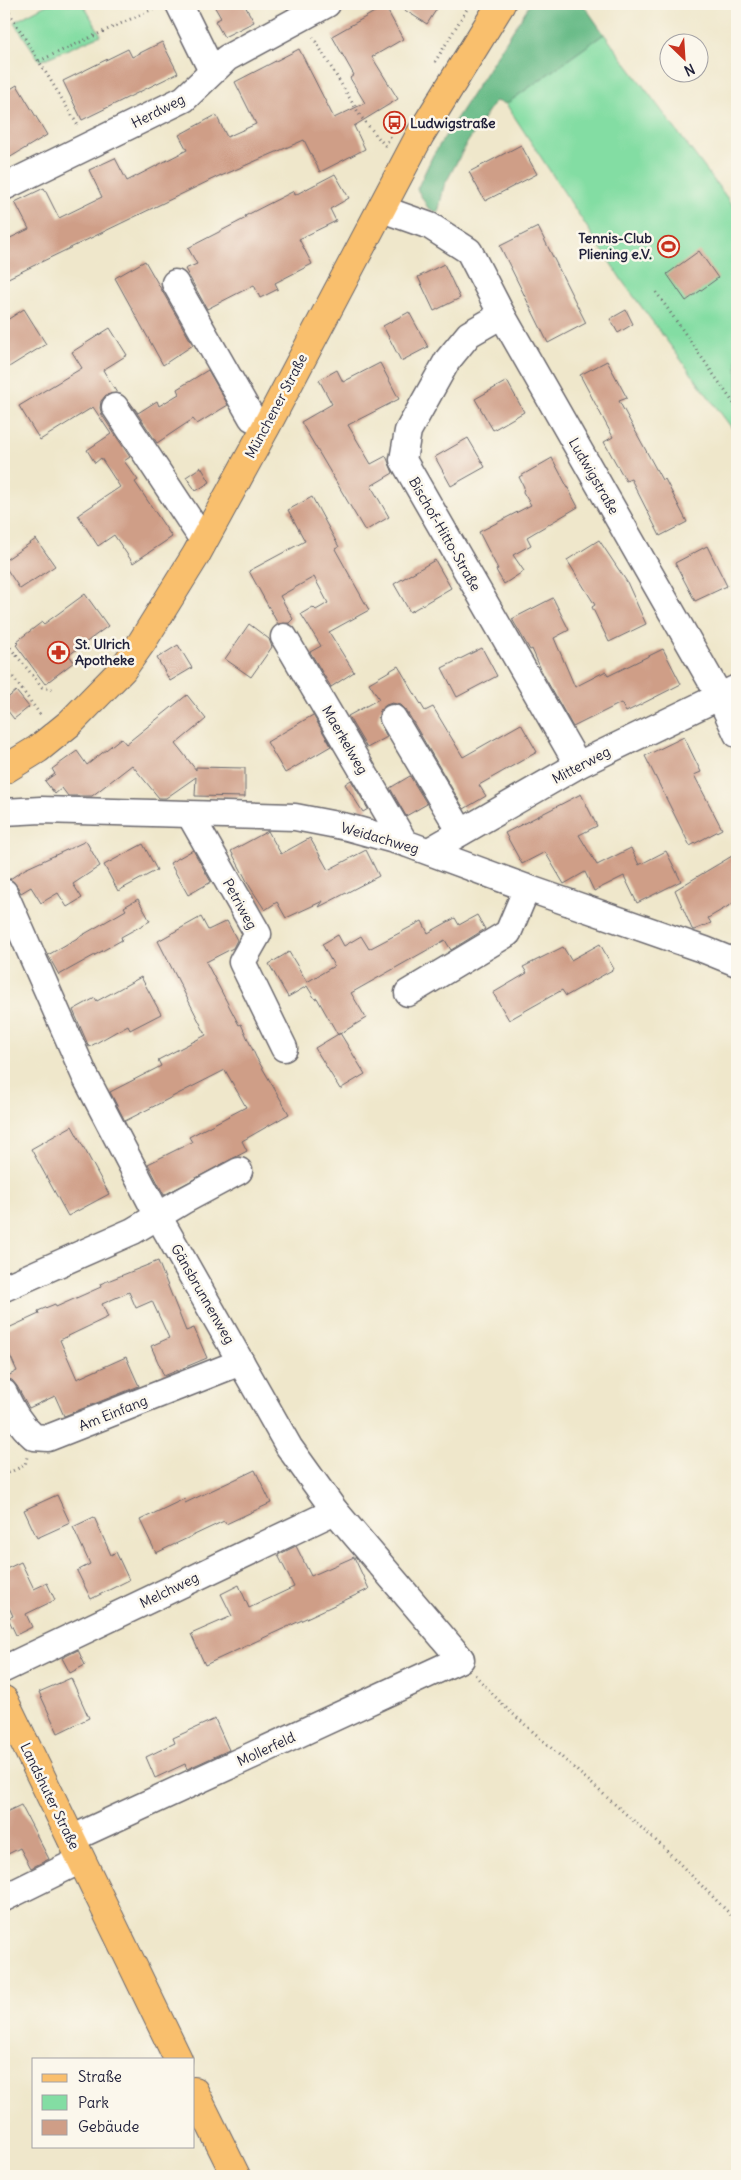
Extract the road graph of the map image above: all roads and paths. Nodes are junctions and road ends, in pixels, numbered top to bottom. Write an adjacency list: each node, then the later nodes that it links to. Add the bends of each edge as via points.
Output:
1 (4, 4): 7 (path)
2 (164, 4): 7 (path)
3 (179, 4): 8 (street)
4 (327, 4): 6 (street, Herdweg)
5 (501, 4): 12 (main road, Münchener Straße, via 420,135)
6 (299, 19): 8 (street, Herdweg, via 226,58); 10 (path, via 316,41 361,117)
7 (40, 61): 9 (path)
8 (212, 71): 9 (street, Herdweg, via 184,99)
9 (89, 144): 11 (street, Herdweg)
10 (385, 146)
11 (4, 187)
12 (382, 209): 15 (street, Ludwigstraße, via 430,226 469,251); 18 (main road, Münchener Straße)
13 (175, 283): 18 (street, via 252,418)
14 (656, 292): 17 (path)
15 (502, 315): 25 (street, Ludwigstraße); 29 (street, Bischof-Hitto-Straße, via 469,334 447,361 408,431 403,460)
16 (116, 407): 20 (street)
17 (737, 408)
18 (267, 425): 20 (main road, Münchener Straße)
19 (149, 485): 20 (street)
20 (199, 547): 28 (main road, Münchener Straße, via 122,670)
21 (284, 637): 34 (street, Maerkelweg)
22 (4, 640): 24 (path, via 42,687)
23 (4, 665): 28 (path)
24 (56, 690)
25 (728, 692): 27 (street, Ludwigstraße); 29 (street, Mitterweg)
26 (393, 718): 33 (street)
27 (737, 734)
28 (56, 736): 30 (main road, Münchener Straße)
29 (578, 765): 33 (street, Mitterweg)
30 (4, 770)
31 (4, 812): 32 (street, Weidachweg, via 41,810)
32 (190, 815): 34 (street, Weidachweg, via 295,817); 39 (street, Petriweg, via 258,934 242,962)
33 (462, 832): 34 (street, Mitterweg)
34 (417, 847): 35 (street, Weidachweg)
35 (527, 888): 37 (street, Weidachweg); 38 (street, via 508,933)
36 (4, 892): 41 (street, Gänsbrunnenweg, via 85,1076)
37 (737, 963)
38 (408, 993)
39 (284, 1048)
40 (239, 1171): 41 (street)
41 (158, 1216): 42 (street, via 133,1231); 43 (street, Gänsbrunnenweg)
42 (4, 1288)
43 (241, 1362): 45 (street, Am Einfang, via 48,1438); 47 (street, Gänsbrunnenweg, via 288,1448)
44 (4, 1393): 45 (street, via 20,1424)
45 (34, 1437): 46 (path, via 25,1465)
46 (4, 1475)
47 (335, 1511): 48 (street, Gänsbrunnenweg); 49 (street, Melchweg)
48 (461, 1659): 51 (street, Mollerfeld); 53 (path, via 504,1706 663,1848)
49 (4, 1669)
50 (4, 1700): 51 (main road, Landshuter Straße)
51 (79, 1855): 52 (street, Mollerfeld); 54 (main road, Landshuter Straße)
52 (4, 1898)
53 (737, 1921)
54 (178, 2058)
55 (195, 2092): 56 (main road)
56 (236, 2176)

